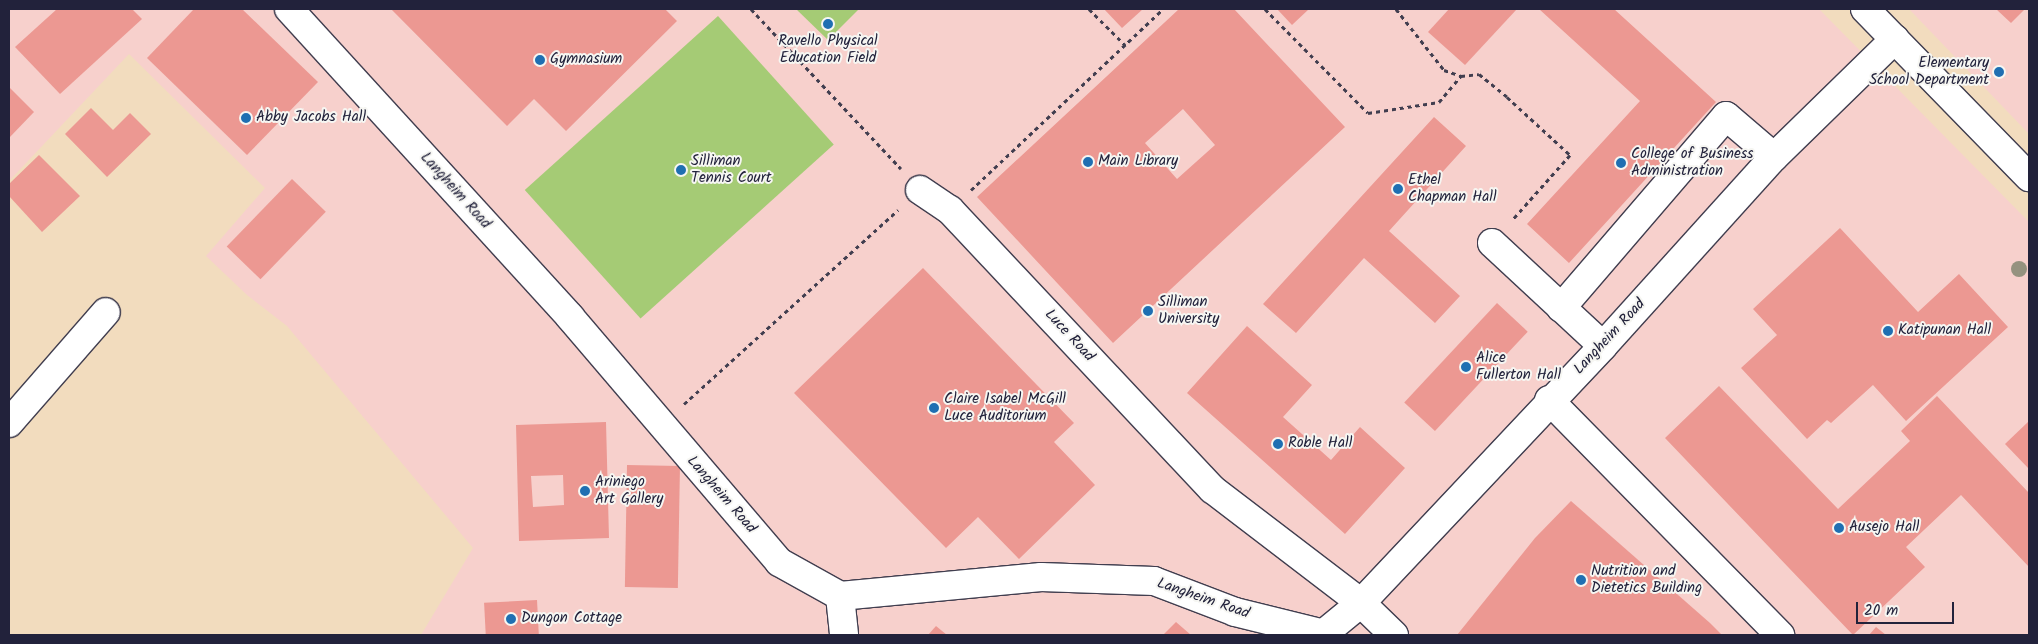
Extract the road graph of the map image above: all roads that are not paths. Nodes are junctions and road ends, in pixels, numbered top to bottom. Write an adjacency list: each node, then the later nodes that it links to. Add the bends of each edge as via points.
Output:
1 (289, 9): 13 (street, Langheim Road, via 570,317 779,562)
2 (1865, 9): 3 (street)
3 (1895, 39): 4 (street, Langheim Road); 5 (street)
4 (1774, 157): 8 (street, via 1726,116); 10 (street, Langheim Road)
5 (2029, 177)
6 (920, 190): 14 (street, Luce Road, via 950,210 1212,489)
7 (1492, 243): 8 (street)
8 (1561, 308): 10 (street)
9 (106, 312): 12 (street)
10 (1603, 346): 11 (street, Langheim Road)
11 (1548, 400): 14 (street, Langheim Road); 18 (street)
12 (9, 423)
13 (840, 596): 15 (street); 16 (street, Langheim Road, via 1042,577 1154,581 1235,612)
14 (1361, 603): 16 (street, Langheim Road); 17 (street, Luce Road)
15 (844, 635)
16 (1323, 635)
17 (1394, 635)
18 (1780, 635)

